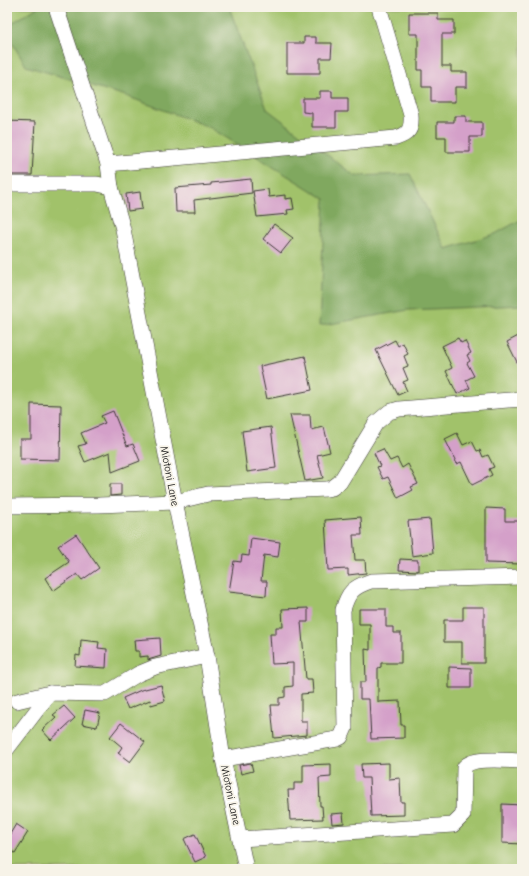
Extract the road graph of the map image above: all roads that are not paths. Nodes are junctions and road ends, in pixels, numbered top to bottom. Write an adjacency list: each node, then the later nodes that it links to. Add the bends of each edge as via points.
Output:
1 (56, 7): 3 (street, Miotoni Lane)
2 (379, 7): 3 (street, via 411,115 412,125 409,132 404,135 396,138)
3 (108, 164): 5 (street, Miotoni Lane)
4 (7, 184): 5 (street, via 97,184)
5 (111, 187): 7 (street, Miotoni Lane, via 123,229)
6 (522, 399): 7 (street, via 399,409 390,412 376,423 340,482 332,488 208,494)
7 (175, 502): 8 (street); 10 (street, Miotoni Lane)
8 (7, 506)
9 (522, 577): 14 (street, via 372,581 356,587 347,597 343,610 345,728 341,737)
10 (207, 656): 11 (street, via 155,667 105,694); 14 (street, Miotoni Lane)
11 (50, 693): 12 (street); 13 (street)
12 (17, 701)
13 (7, 749)
14 (223, 759): 16 (street, Miotoni Lane)
15 (522, 761): 16 (street, via 473,761 466,765 463,815 454,824)
16 (240, 839): 17 (street, Miotoni Lane)
17 (246, 869)

